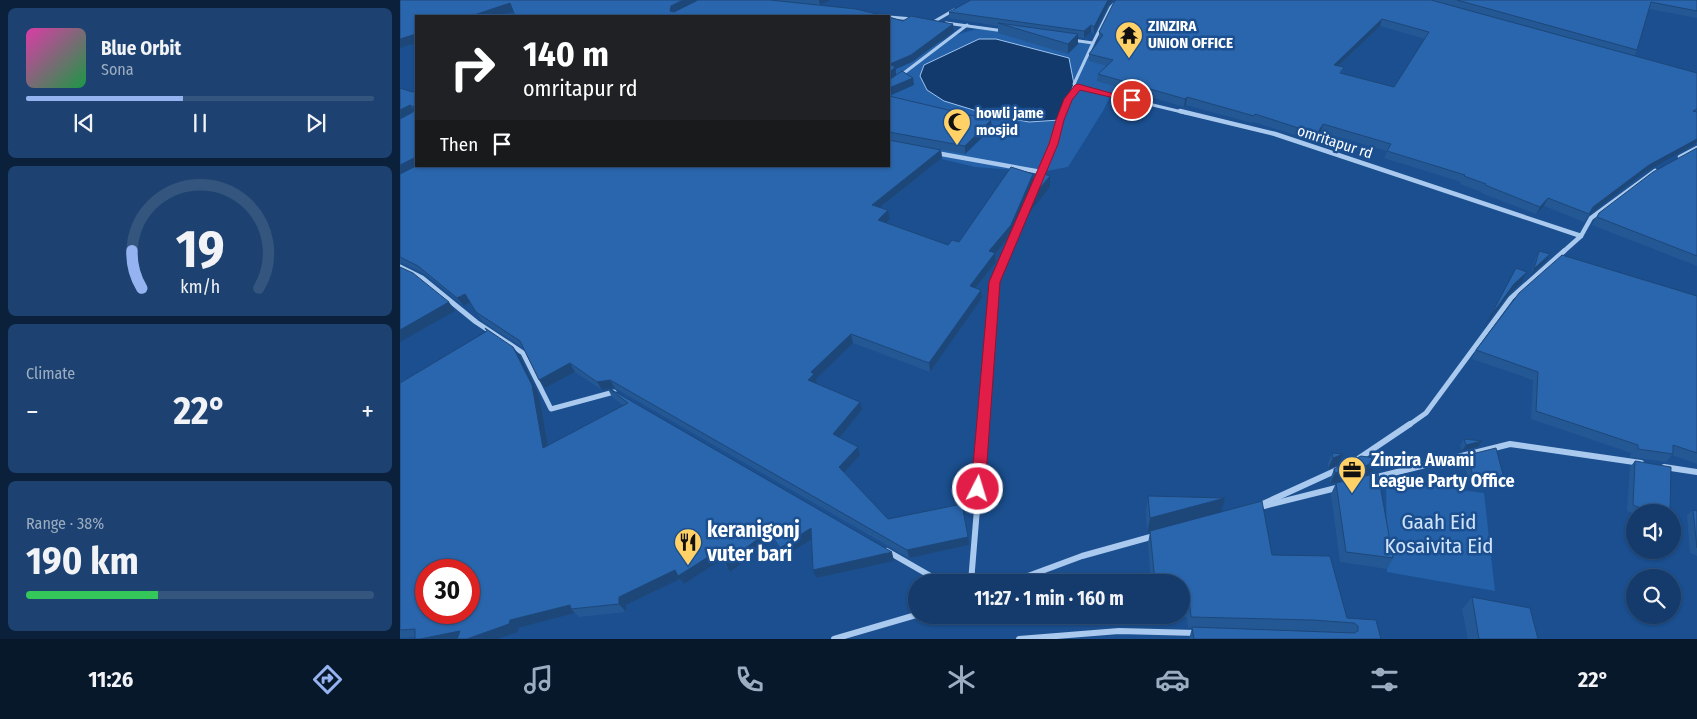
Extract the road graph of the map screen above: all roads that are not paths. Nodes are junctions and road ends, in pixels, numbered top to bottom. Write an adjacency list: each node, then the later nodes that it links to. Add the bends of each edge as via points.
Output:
1 (1118, 0): 10 (street, via 1111,7)
2 (957, 8): 6 (street)
3 (890, 17): 4 (street)
4 (918, 20)
5 (927, 20): 6 (street)
6 (935, 21): 7 (street)
7 (968, 25): 8 (street); 11 (street)
8 (1012, 32)
9 (1066, 40): 10 (street)
10 (1093, 43): 12 (street, via 1074,84)
11 (895, 80)
12 (1078, 87): 17 (street, via 1068,99); 18 (street, omritapur rd, via 1275,134)
13 (1697, 148): 15 (street)
14 (927, 151): 17 (street)
15 (1672, 162)
16 (1663, 167): 18 (street, via 1591,218)
17 (1041, 172): 29 (street, via 995,282)
18 (1581, 236): 25 (street, via 1511,298 1426,414 1348,466 1249,510)
19 (400, 267): 20 (street, via 422,278 476,322 523,353 551,409 613,392)
20 (622, 397)
21 (1648, 464): 24 (street, via 1510,444)
22 (1658, 466): 23 (street)
23 (1697, 472)
24 (1365, 480)
25 (1346, 485)
26 (1165, 533): 30 (street, via 1082,556)
27 (881, 547): 28 (street)
28 (927, 574)
29 (972, 574)
30 (1034, 574)
31 (908, 617): 33 (street)
32 (1207, 633): 34 (street, via 1119,631)
33 (834, 639)
34 (1019, 639)

